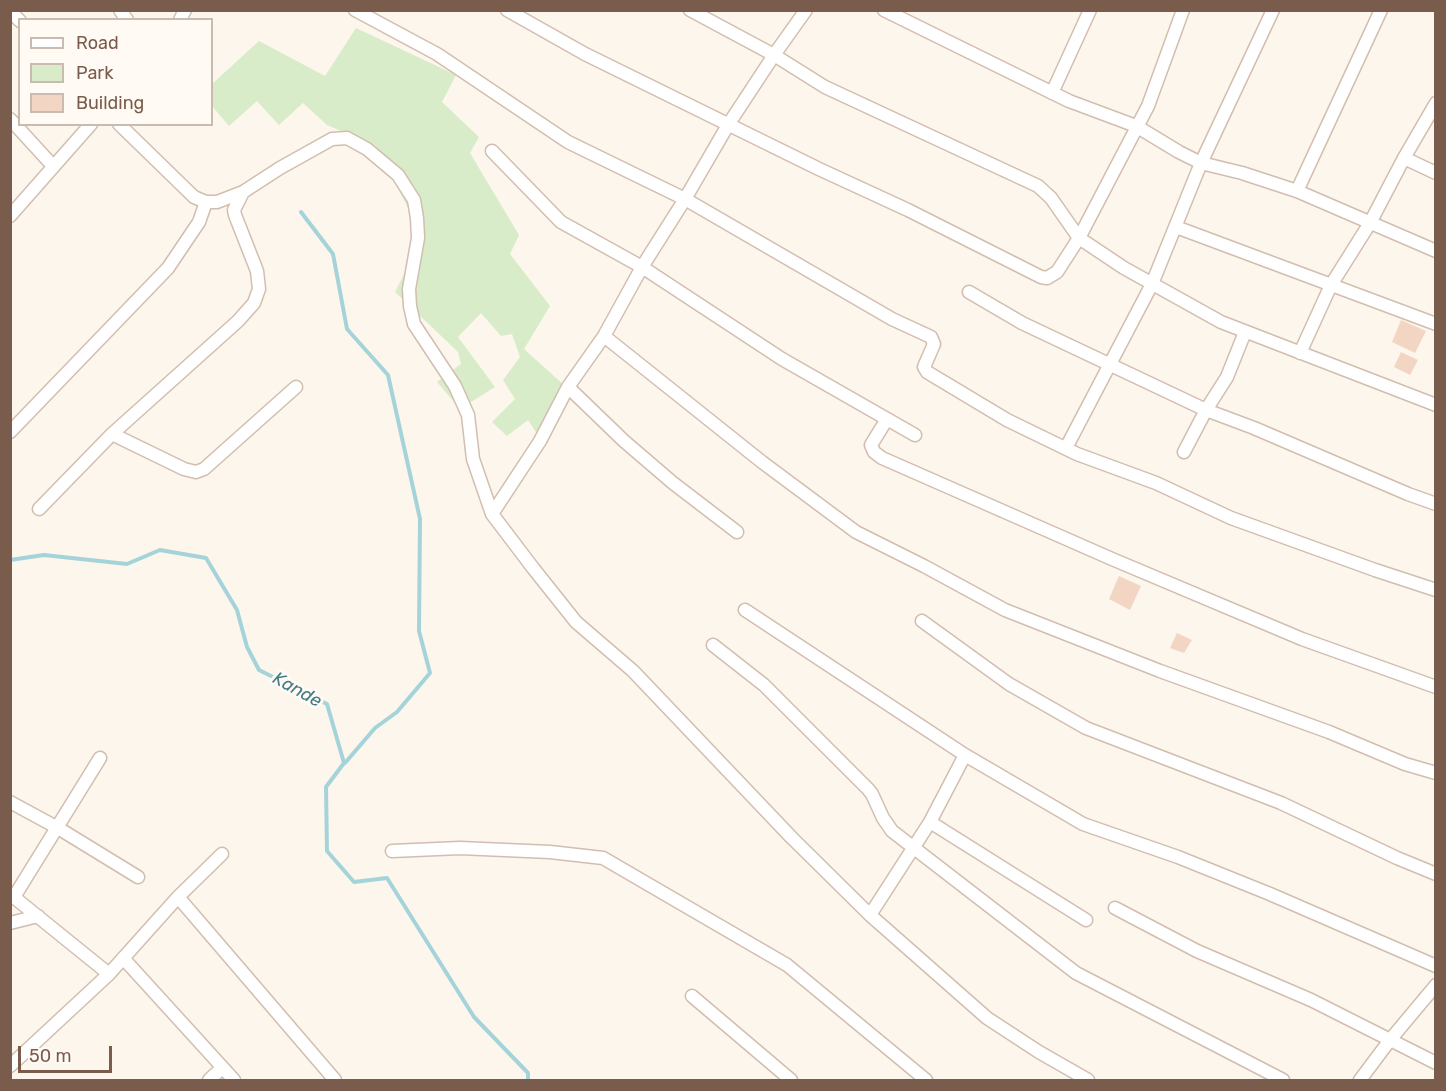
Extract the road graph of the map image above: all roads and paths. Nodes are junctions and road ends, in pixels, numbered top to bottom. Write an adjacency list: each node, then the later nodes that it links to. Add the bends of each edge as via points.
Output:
1 (355, 10): 25 (street, via 437,54 568,142)
2 (507, 10): 14 (street, via 585,54)
3 (806, 10): 10 (street)
4 (884, 10): 11 (street)
5 (1090, 10): 11 (street)
6 (1183, 10): 17 (street, via 1148,106)
7 (1273, 10): 20 (street)
8 (1381, 10): 23 (street)
9 (698, 12): 10 (street)
10 (774, 55): 14 (street); 30 (street, via 825,87 1038,186 1052,198)
11 (1052, 93): 17 (street)
12 (1436, 103): 19 (street)
13 (10, 119): 21 (street)
14 (728, 125): 25 (street); 30 (street, via 1041,277 1057,272)
15 (89, 126): 21 (street)
16 (121, 126): 26 (street, via 194,197)
17 (1136, 126): 20 (street); 30 (street)
18 (492, 151): 32 (street, via 561,222)
19 (1404, 158): 22 (street); 28 (street)
20 (1201, 164): 23 (street, via 1242,172); 29 (street)
21 (53, 166): 27 (street)
22 (1436, 173)
23 (1297, 191): 28 (street)
24 (243, 192): 26 (street); 47 (street, via 234,210 257,271 259,289 254,303); 53 (street, via 332,139 347,138 357,143 398,176 414,200 417,218 418,238 409,289 414,324 455,386 468,415 473,459)
25 (685, 199): 32 (street); 49 (street, via 892,319 931,337 934,344 924,367 930,375 1006,420)
26 (206, 202): 46 (street, via 199,222 168,268)
27 (10, 216)
28 (1370, 223): 31 (street); 34 (street)
29 (1176, 227): 33 (street); 34 (street)
30 (1079, 238): 33 (street)
31 (1436, 250)
32 (642, 267): 38 (street); 45 (street, via 782,360)
33 (1152, 284): 37 (street); 40 (street)
34 (1331, 285): 36 (street); 39 (street)
35 (969, 292): 40 (street)
36 (1436, 324)
37 (1245, 332): 39 (street); 44 (street, via 1227,376)
38 (604, 336): 42 (street); 62 (street, via 856,532 1005,610)
39 (1300, 353): 43 (street)
40 (1110, 364): 44 (street); 49 (street)
41 (296, 387): 47 (street, via 196,472 184,470)
42 (568, 387): 53 (street, via 540,441); 54 (street, via 624,441)
43 (1436, 405)
44 (1206, 410): 50 (street); 51 (street)
45 (887, 419): 48 (street); 59 (street, via 871,445 882,458 1302,639)
46 (10, 432)
47 (112, 434): 52 (street)
48 (915, 435)
49 (1066, 448): 55 (street, via 1231,518)
50 (1184, 452)
51 (1436, 504)
52 (39, 509)
53 (492, 514): 74 (street, via 576,622 633,671)
54 (737, 532)
55 (1436, 590)
56 (745, 610): 60 (street)
57 (922, 621): 69 (street, via 1009,684 1086,728 1281,803)
58 (713, 645): 66 (street, via 764,685 868,789 887,826)
59 (1436, 687)
60 (965, 755): 64 (street); 79 (street, via 1083,824 1198,865)
61 (100, 758): 65 (street)
62 (1436, 773)
63 (10, 802): 65 (street)
64 (930, 822): 66 (street); 76 (street)
65 (58, 828): 70 (street); 71 (street)
66 (914, 849): 74 (street); 93 (street, via 1076,974)
67 (392, 851): 91 (street, via 460,848 603,858 787,965)
68 (222, 854): 72 (street)
69 (1436, 874)
70 (138, 877)
71 (12, 895): 75 (street)
72 (178, 897): 78 (street); 89 (street)
73 (1115, 908): 83 (street, via 1197,951 1311,1000)
74 (870, 915): 92 (street, via 987,1018)
75 (38, 916): 77 (street); 80 (street)
76 (1086, 920)
77 (10, 922)
78 (123, 958): 80 (street); 86 (street)
79 (1436, 966)
80 (109, 974): 85 (street)
81 (1436, 985): 83 (street)
82 (692, 996): 90 (street)
83 (1390, 1040): 84 (street); 94 (street)
84 (1436, 1063)
85 (10, 1066)
86 (222, 1068): 87 (street); 88 (street)
87 (209, 1080)
88 (234, 1080)
89 (334, 1080)
90 (791, 1080)
91 (926, 1080)
92 (1088, 1080)
93 (1283, 1080)
94 (1360, 1080)

